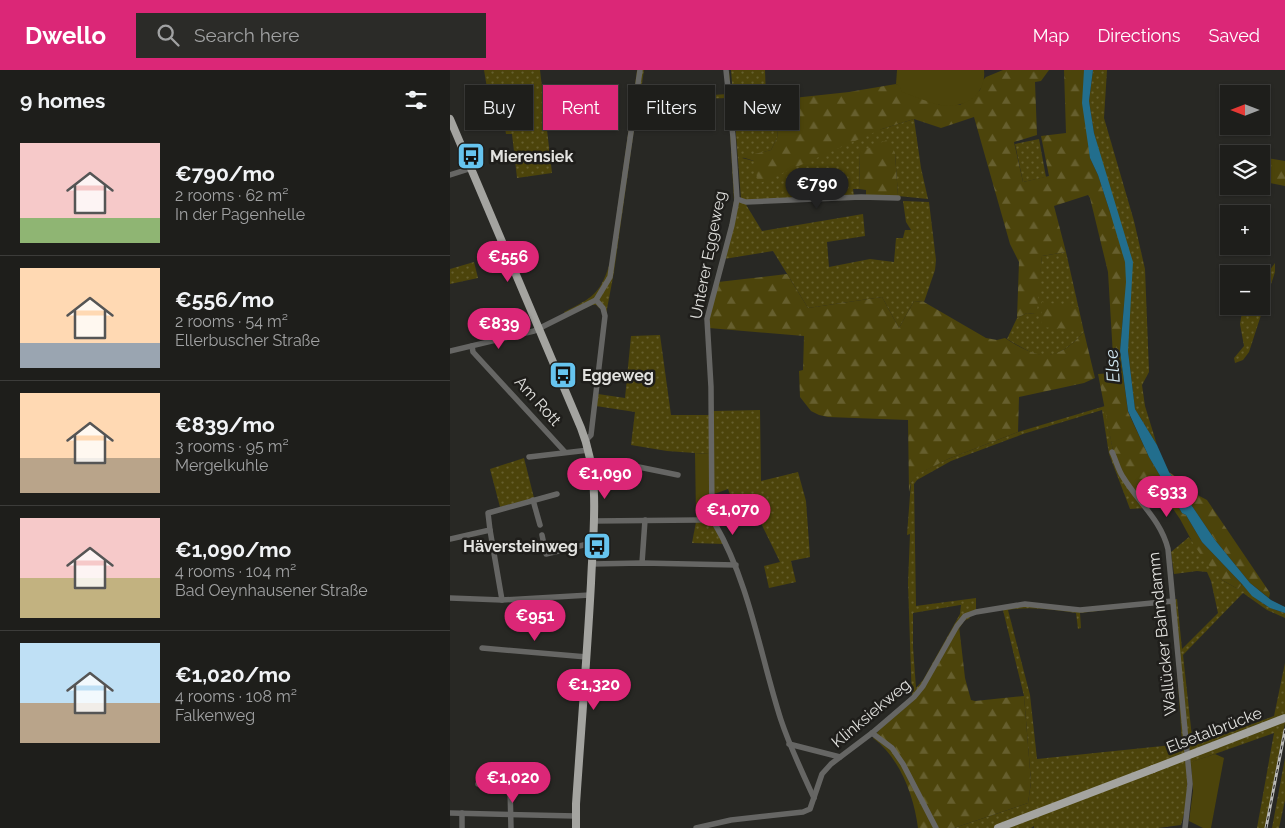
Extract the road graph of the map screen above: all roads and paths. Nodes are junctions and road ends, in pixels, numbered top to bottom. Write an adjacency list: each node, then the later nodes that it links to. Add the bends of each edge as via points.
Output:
1 (640, 70): 8 (street, via 610,277)
2 (726, 70): 7 (street, Unterer Eggeweg)
3 (450, 118): 4 (main road)
4 (472, 168): 5 (street); 9 (main road)
5 (450, 174)
6 (898, 198): 7 (street)
7 (736, 200): 22 (street, Unterer Eggeweg, via 707,319)
8 (596, 300): 9 (street); 12 (street, via 603,308 604,316 591,435)
9 (539, 328): 10 (street); 12 (main road)
10 (472, 346): 11 (street); 14 (street, Am Rott, via 473,352)
11 (450, 351)
12 (586, 440): 13 (main road)
13 (589, 450): 14 (street); 17 (main road)
14 (565, 452): 16 (street)
15 (1112, 452): 35 (street, Wallücker Bahndamm, via 1122,476 1165,537)
16 (529, 457)
17 (592, 464): 18 (street, via 629,465); 23 (main road)
18 (678, 475)
19 (557, 494): 20 (street)
20 (533, 500): 24 (street); 25 (street, via 488,513)
21 (645, 520): 22 (street); 23 (street); 29 (street)
22 (712, 521): 31 (street)
23 (593, 522): 28 (main road)
24 (540, 524)
25 (491, 532): 27 (street); 34 (street)
26 (542, 535): 28 (street, via 546,554)
27 (450, 539)
28 (592, 543): 30 (main road)
29 (642, 563): 30 (street); 31 (street)
30 (592, 564): 32 (main road)
31 (736, 565): 40 (street)
32 (590, 595): 34 (street); 37 (main road)
33 (450, 598): 34 (street)
34 (502, 600)
35 (1174, 601): 39 (street, Klinksiekweg, via 1080,610 1026,604 966,616 923,686); 56 (street, Wallücker Bahndamm, via 1190,784)
36 (482, 648): 37 (street)
37 (587, 657): 49 (main road)
38 (1285, 718): 55 (main road, Elsetalbrücke, bridge)
39 (872, 733): 41 (street, Klinksiekweg); 54 (street, via 892,748)
40 (789, 744): 41 (street); 45 (street)
41 (840, 757): 45 (street, Klinksiekweg, via 822,774)
42 (478, 784): 44 (street)
43 (534, 785): 44 (street)
44 (510, 786): 48 (street)
45 (814, 798): 53 (street, via 810,809 803,812 731,820)
46 (450, 813): 47 (street)
47 (462, 814): 48 (street); 50 (street)
48 (511, 815): 49 (street); 51 (street)
49 (576, 816): 52 (main road)
50 (462, 828)
51 (511, 828)
52 (576, 828)
53 (696, 828)
54 (936, 828)
55 (998, 828)
56 (1186, 828)

